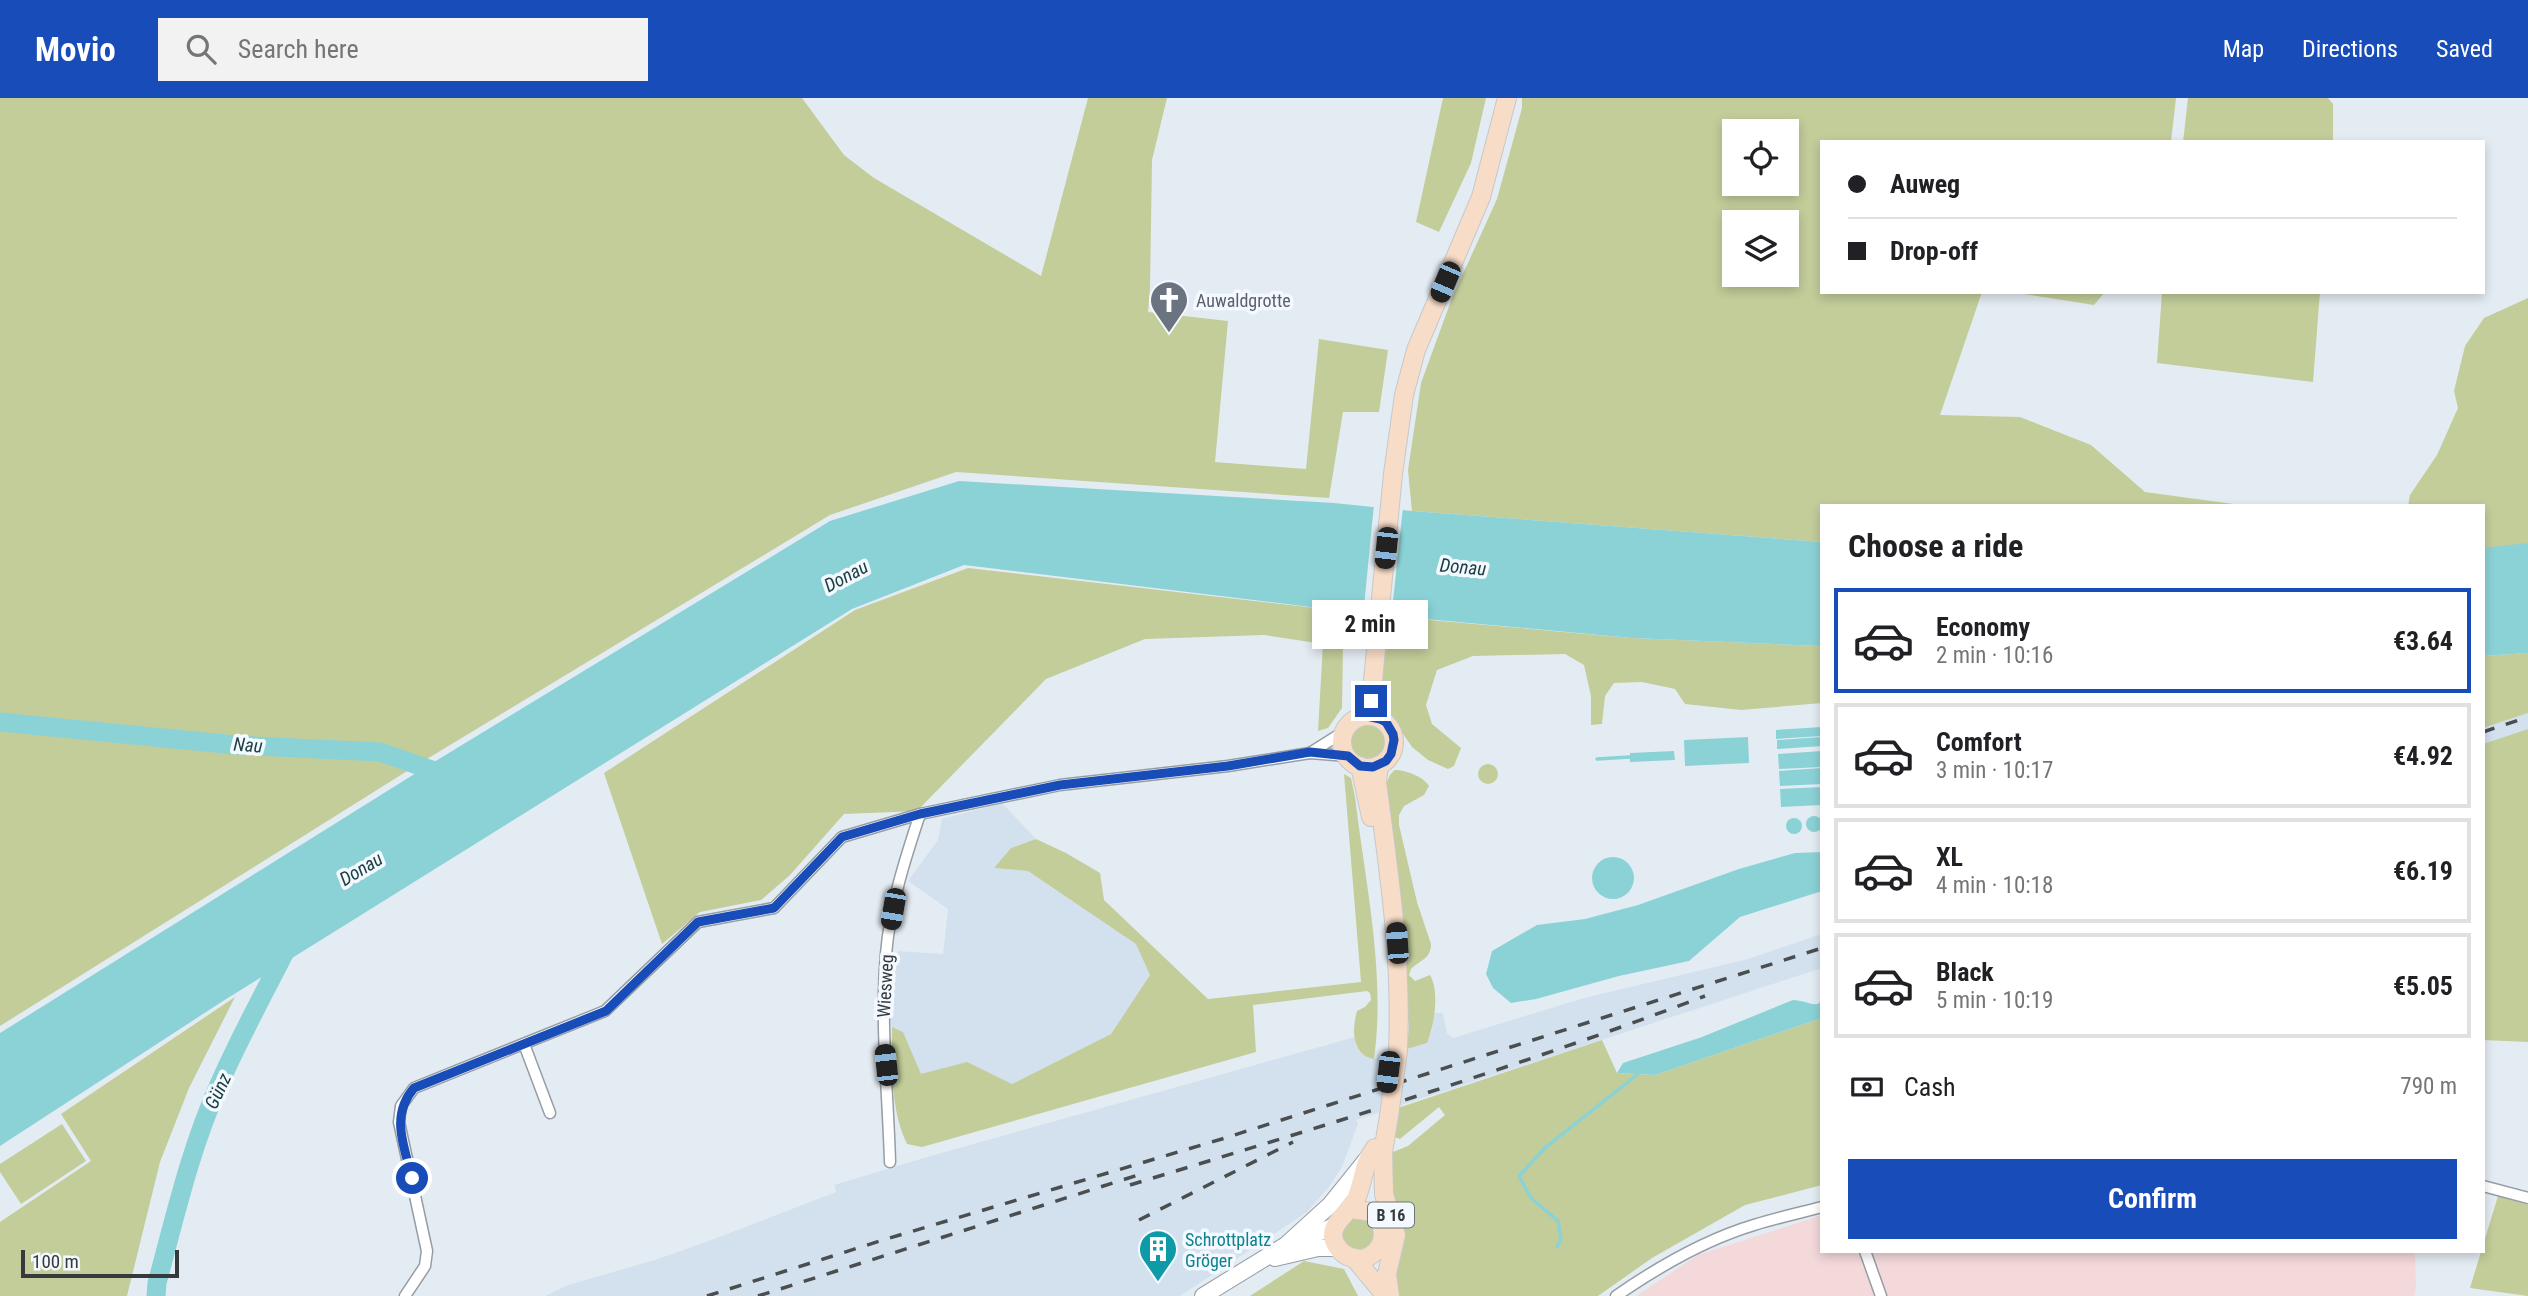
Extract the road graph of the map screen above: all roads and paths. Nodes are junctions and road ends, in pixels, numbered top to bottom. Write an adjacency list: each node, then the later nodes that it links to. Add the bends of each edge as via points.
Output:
1 (1507, 98): 2 (main road, via 1481,197 1416,350 1404,395)
2 (1367, 716): 3 (main road, via 1354,720); 6 (main road, via 1380,719 1393,734 1391,754)
3 (1345, 731): 4 (street); 5 (main road, via 1344,749)
4 (1310, 752): 5 (street); 8 (street, via 1060,785)
5 (1354, 761): 6 (main road, via 1366,767); 9 (main road)
6 (1379, 765): 7 (main road, B 16)
7 (1380, 802): 9 (main road, B 16); 11 (main road, B 16, via 1400,989)
8 (920, 814): 10 (street, via 842,837 774,908 698,922 606,1011); 14 (street, Wiesweg, via 900,880 886,952 883,1041)
9 (1376, 845): 11 (main road, B 16, via 1391,972)
10 (524, 1044): 12 (street); 28 (street, via 414,1088 404,1099 399,1122 427,1251 425,1266)
11 (1394, 1051): 13 (main road, B 16)
12 (550, 1113)
13 (1375, 1153): 18 (main road, B 16); 19 (main road, B 16); 21 (main road, via 1330,1205); 27 (main road, B 16, via 1396,1235)
14 (890, 1162)
15 (2485, 1187): 16 (street)
16 (2528, 1198)
17 (1820, 1208): 30 (street, via 1707,1243 1657,1268)
18 (1351, 1209): 19 (main road, B 16); 20 (main road, B 16)
19 (1372, 1212): 23 (main road, B 16, via 1384,1233)
20 (1335, 1226): 21 (main road); 22 (main road)
21 (1286, 1245): 26 (main road)
22 (1338, 1248): 25 (main road); 26 (main road, via 1306,1250)
23 (1377, 1251): 25 (main road, B 16); 27 (main road, B 16)
24 (1866, 1253): 31 (street)
25 (1355, 1259): 27 (main road)
26 (1259, 1262): 29 (main road)
27 (1384, 1294)
28 (405, 1296)
29 (1203, 1296)
30 (1616, 1296)
31 (1881, 1296)

